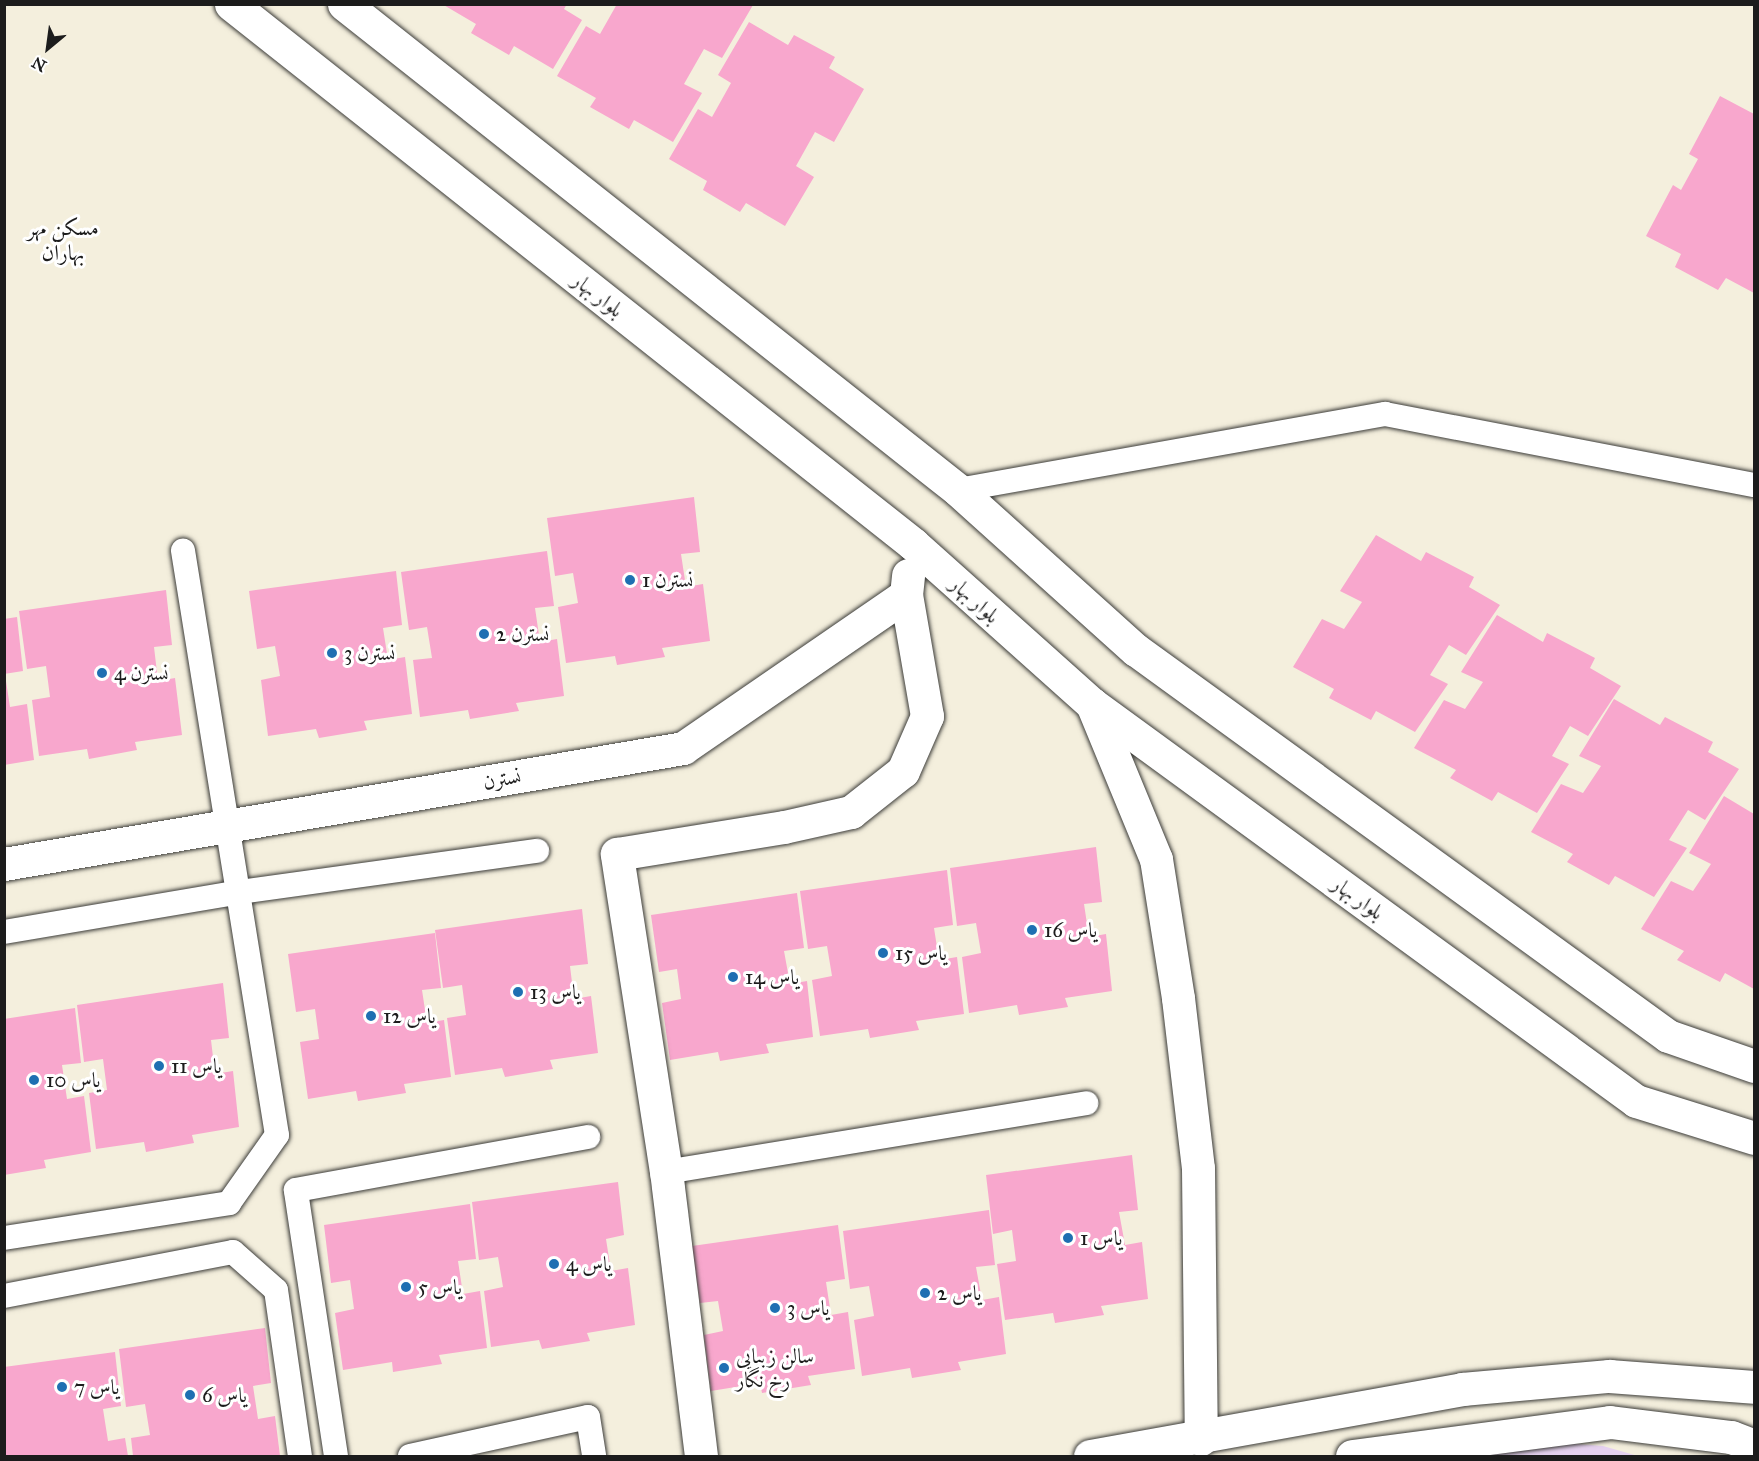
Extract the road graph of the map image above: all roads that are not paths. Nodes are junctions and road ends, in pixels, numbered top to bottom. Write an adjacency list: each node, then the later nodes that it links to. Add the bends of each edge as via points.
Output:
1 (231, 4): 5 (street, بلوار بهار)
2 (345, 4): 4 (street)
3 (1755, 485): 4 (lane, via 1385,414)
4 (958, 490): 14 (street, via 1136,650 1648,1022 1668,1036)
5 (913, 544): 7 (street); 8 (street, بلوار بهار)
6 (183, 551): 9 (lane)
7 (906, 595): 9 (street, نسترن, via 683,748); 18 (street, via 927,716 903,771 851,812 784,828 617,854)
8 (1092, 704): 17 (street, بلوار بهار, via 1636,1101); 22 (street, via 1156,859 1178,998 1198,1168)
9 (230, 827): 11 (street, نسترن); 12 (lane)
10 (537, 851): 12 (lane)
11 (4, 864)
12 (240, 892): 13 (lane); 19 (lane, via 277,1135 229,1203)
13 (4, 932)
14 (1755, 1066)
15 (1086, 1103): 18 (lane)
16 (588, 1137): 25 (lane, via 296,1190)
17 (1755, 1138)
18 (666, 1172): 28 (street)
19 (4, 1238)
20 (4, 1296): 24 (lane, via 233,1252 276,1290)
21 (1755, 1387): 22 (street, via 1609,1376 1462,1389)
22 (1201, 1439): 29 (street)
23 (1755, 1446): 30 (street, via 1731,1437 1610,1422)
24 (300, 1456)
25 (336, 1456)
26 (410, 1456): 27 (lane, via 588,1417)
27 (594, 1456)
28 (701, 1456)
29 (1090, 1456)
30 (1352, 1456)

